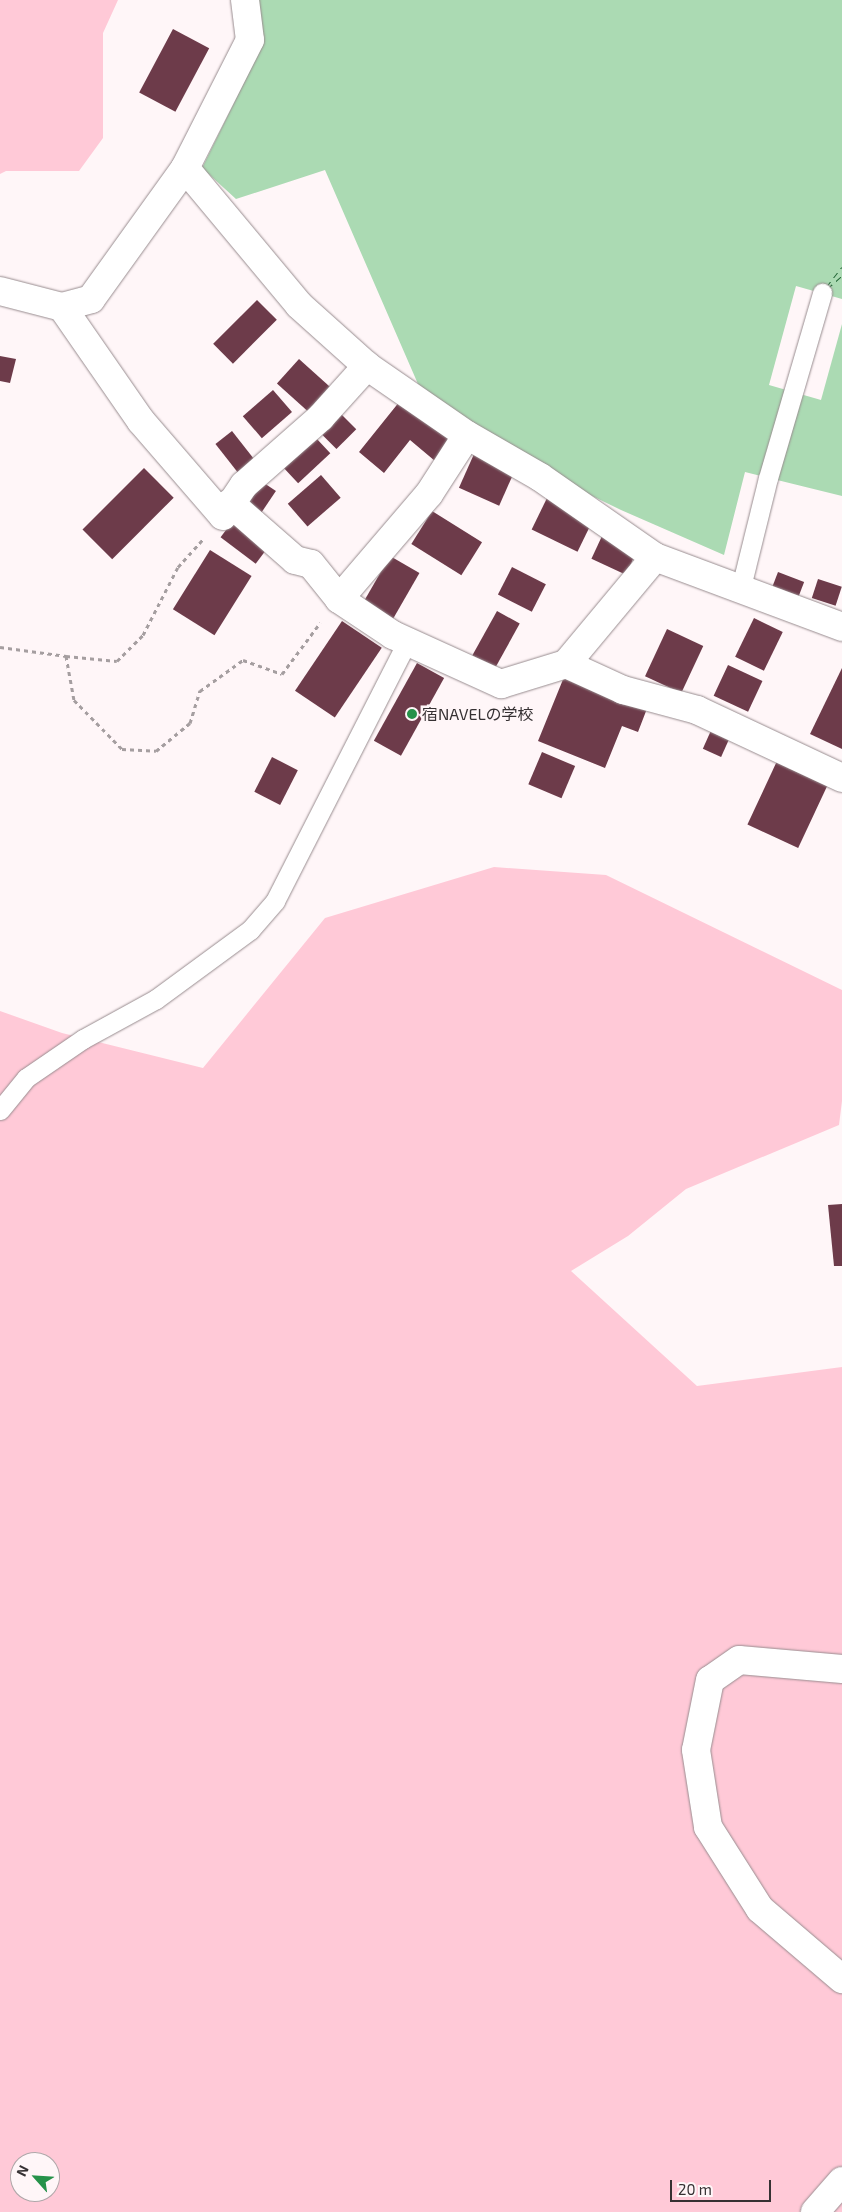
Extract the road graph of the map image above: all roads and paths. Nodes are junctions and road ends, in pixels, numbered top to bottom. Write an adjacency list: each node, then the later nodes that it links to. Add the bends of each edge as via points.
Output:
1 (245, 0): 2 (street, via 250,40)
2 (186, 168): 5 (street, via 91,299); 6 (street, via 299,305)
3 (0, 291): 5 (street)
4 (822, 293): 10 (lane, via 768,478)
5 (62, 307): 8 (street, via 141,421)
6 (367, 366): 7 (street); 8 (street, via 321,417 266,464)
7 (467, 435): 9 (street, via 540,477); 11 (street, via 429,494)
8 (227, 509): 11 (street, via 295,560 311,564); 15 (path, via 178,567 143,634 117,661)
9 (655, 557): 10 (street); 16 (street)
10 (740, 591): 12 (street)
11 (339, 598): 13 (street); 15 (path, via 282,674 243,660 200,691 190,723 156,752 122,749 74,700)
12 (842, 627)
13 (407, 642): 16 (street, via 501,684); 18 (lane, via 275,901 250,930 156,999 83,1039 26,1078)
14 (0, 647): 15 (path)
15 (66, 656)
16 (566, 664): 17 (street, via 623,690 697,710)
17 (842, 778)
18 (0, 1110)
19 (842, 1669): 20 (street, via 739,1660 710,1680 696,1750 708,1828 760,1909)
20 (842, 1979)
21 (842, 2181): 22 (street)
22 (815, 2212)

